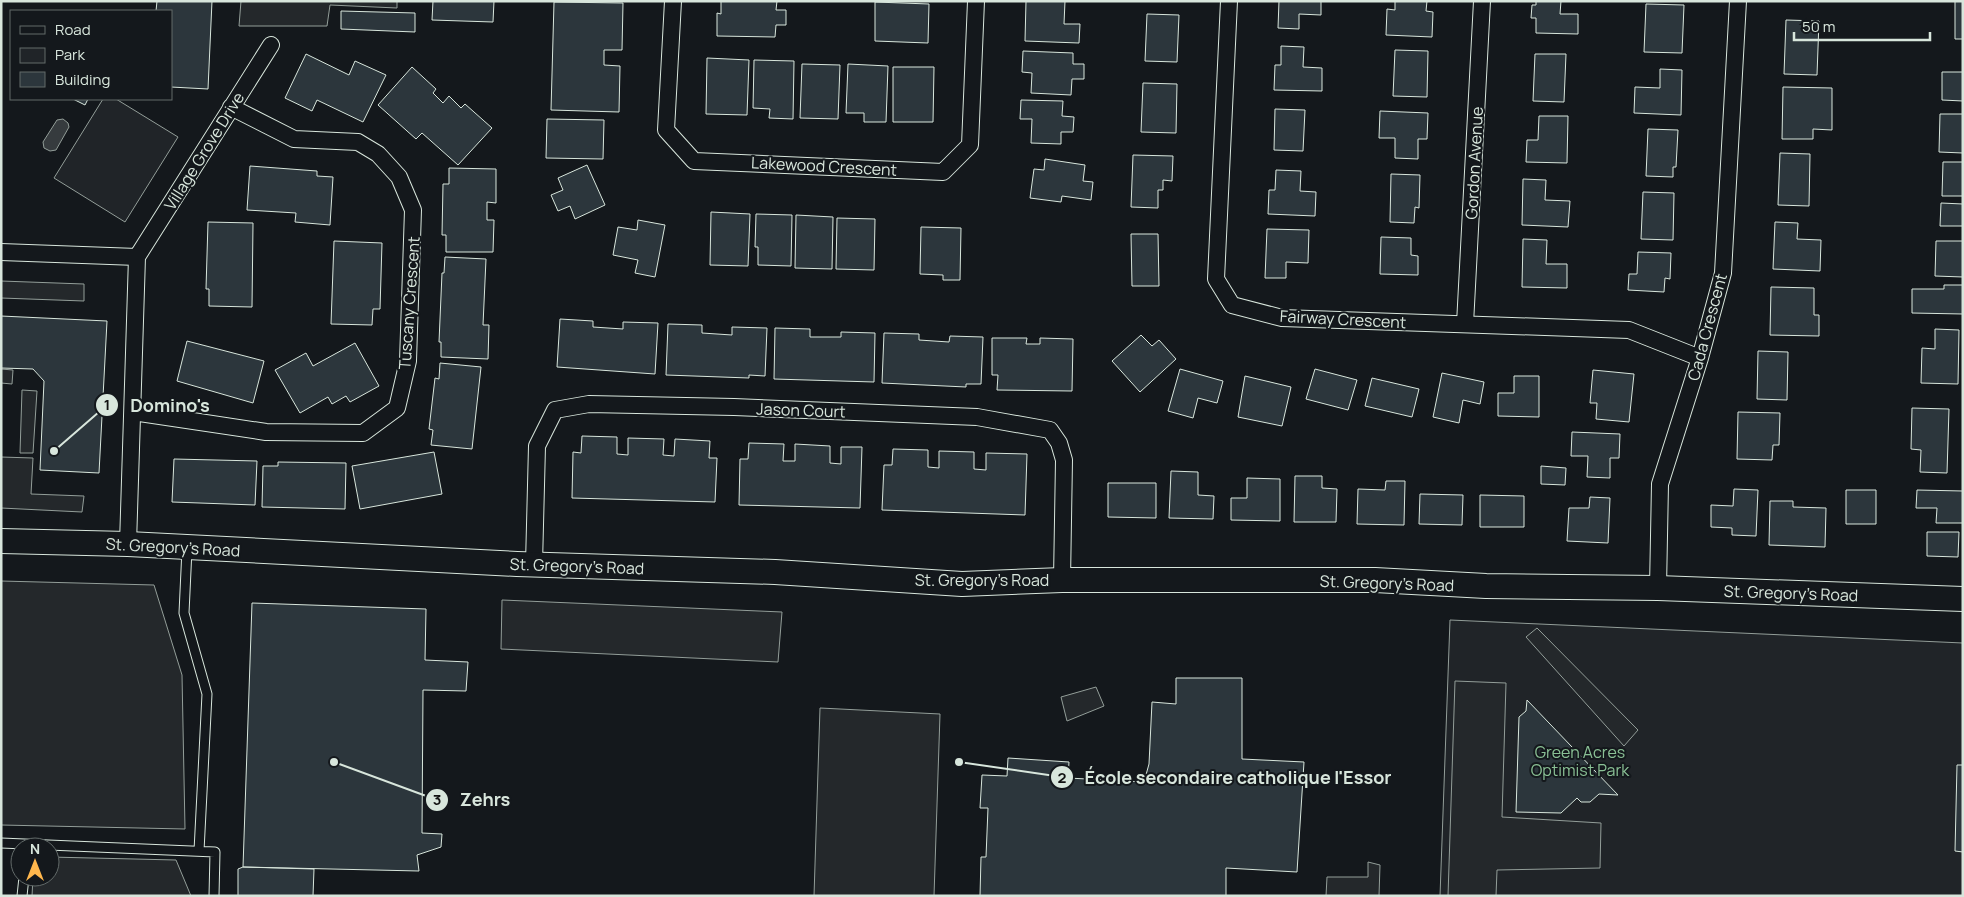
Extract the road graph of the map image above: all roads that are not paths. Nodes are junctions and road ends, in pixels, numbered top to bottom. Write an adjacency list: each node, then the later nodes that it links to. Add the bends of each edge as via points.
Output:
1 (673, 1): 2 (street, Lakewood Crescent, via 666,130 694,161 944,172 970,146)
2 (976, 1)
3 (1229, 1): 10 (street, Fairway Crescent, via 1216,279 1232,306 1282,318)
4 (1482, 1): 10 (street, Gordon Avenue)
5 (1738, 1): 11 (street, Cada Crescent, via 1723,273)
6 (271, 45): 7 (street, Village Grove Drive)
7 (230, 107): 9 (street, Village Grove Drive); 12 (street, Tuscany Crescent, via 294,139 358,142 378,154 399,177 414,210 408,360 397,408 363,433 266,432)
8 (1, 252): 9 (street)
9 (137, 257): 12 (street)
10 (1465, 324): 11 (street, Fairway Crescent, via 1629,330)
11 (1700, 358): 18 (street, Cada Crescent, via 1660,484)
12 (133, 412): 14 (street)
13 (1, 541): 14 (street, St. Gregory's Road)
14 (128, 544): 15 (street, St. Gregory's Road)
15 (187, 548): 16 (street, St. Gregory's Road); 21 (lane, via 184,613 207,694)
16 (534, 564): 17 (street, St. Gregory's Road, via 775,572 962,584); 17 (street, Jason Court, via 536,446 555,410 589,404 734,407 977,417 1050,430 1059,443 1064,460)
17 (1062, 580): 18 (street, St. Gregory's Road, via 1375,580 1486,586)
18 (1658, 588): 19 (street, St. Gregory's Road)
19 (1963, 599)
20 (60, 846): 21 (lane)
21 (199, 851): 22 (lane, via 215,852)
22 (214, 896)

